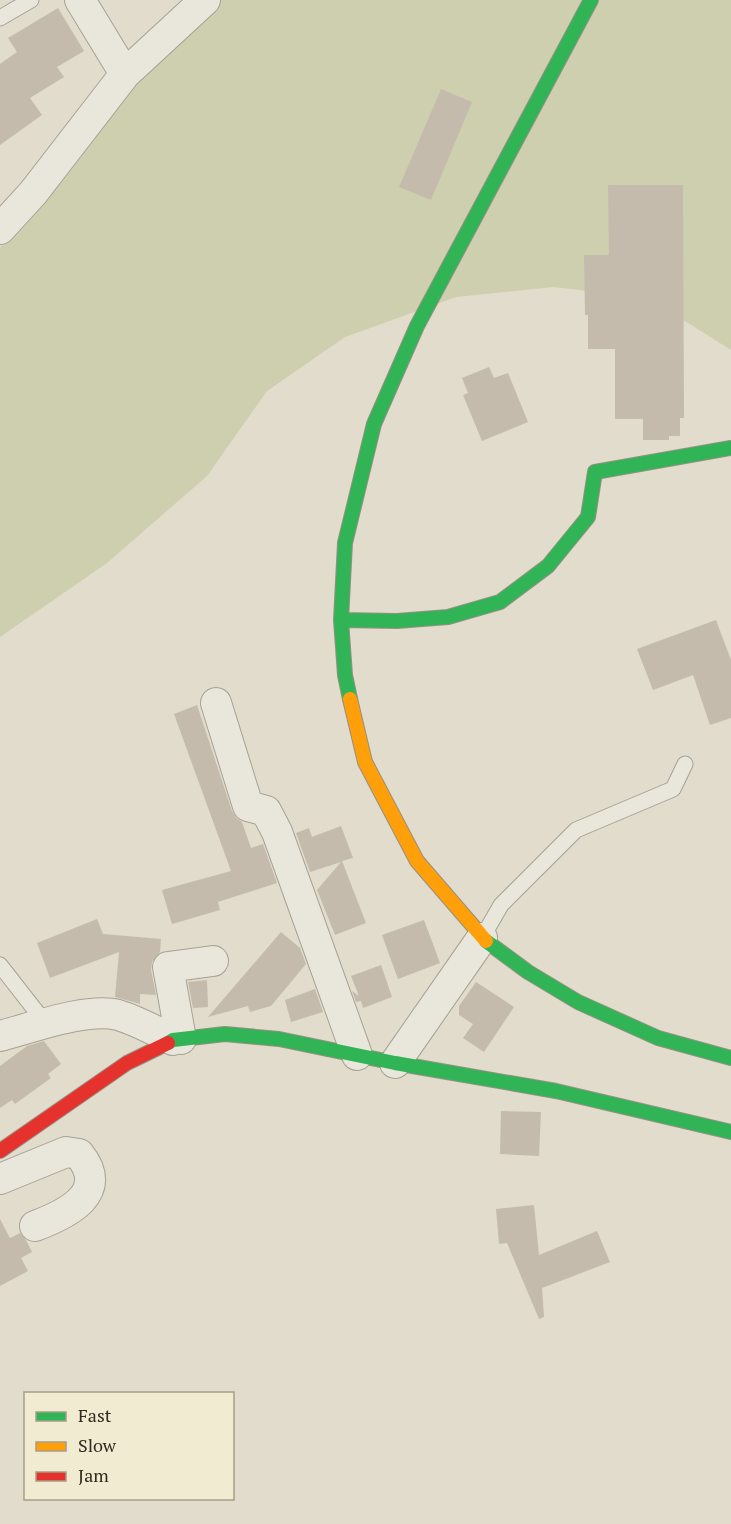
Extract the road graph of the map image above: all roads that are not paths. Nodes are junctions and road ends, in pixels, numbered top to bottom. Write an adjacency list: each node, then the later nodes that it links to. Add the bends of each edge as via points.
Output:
1 (31, 0): 5 (lane)
2 (80, 0): 6 (street)
3 (205, 0): 6 (street)
4 (591, 0): 9 (street, via 417,326 374,424 345,543)
5 (0, 18)
6 (125, 74): 7 (street, via 33,194)
7 (0, 229)
8 (731, 448): 9 (street, via 595,472 588,517 548,566 500,602 448,617)
9 (341, 620): 12 (street, via 345,675 365,762 417,861)
10 (216, 703): 18 (street, via 248,806 266,811 277,832)
11 (685, 764): 12 (lane, via 673,789 576,830 501,905)
12 (482, 938): 19 (street, via 578,1002 658,1038); 20 (street)
13 (213, 961): 17 (street, via 168,967)
14 (0, 965): 15 (lane)
15 (46, 1024): 16 (street); 17 (street, via 89,1014 117,1015)
16 (0, 1036)
17 (177, 1040): 18 (street, via 225,1034 279,1039); 22 (street, via 127,1063)
18 (357, 1055): 20 (street)
19 (731, 1058)
20 (395, 1063): 21 (street, via 556,1091)
21 (731, 1132)
22 (0, 1151)
23 (0, 1179): 24 (street, via 66,1152 79,1154 86,1163 91,1179 88,1192 59,1217)
24 (35, 1226)

